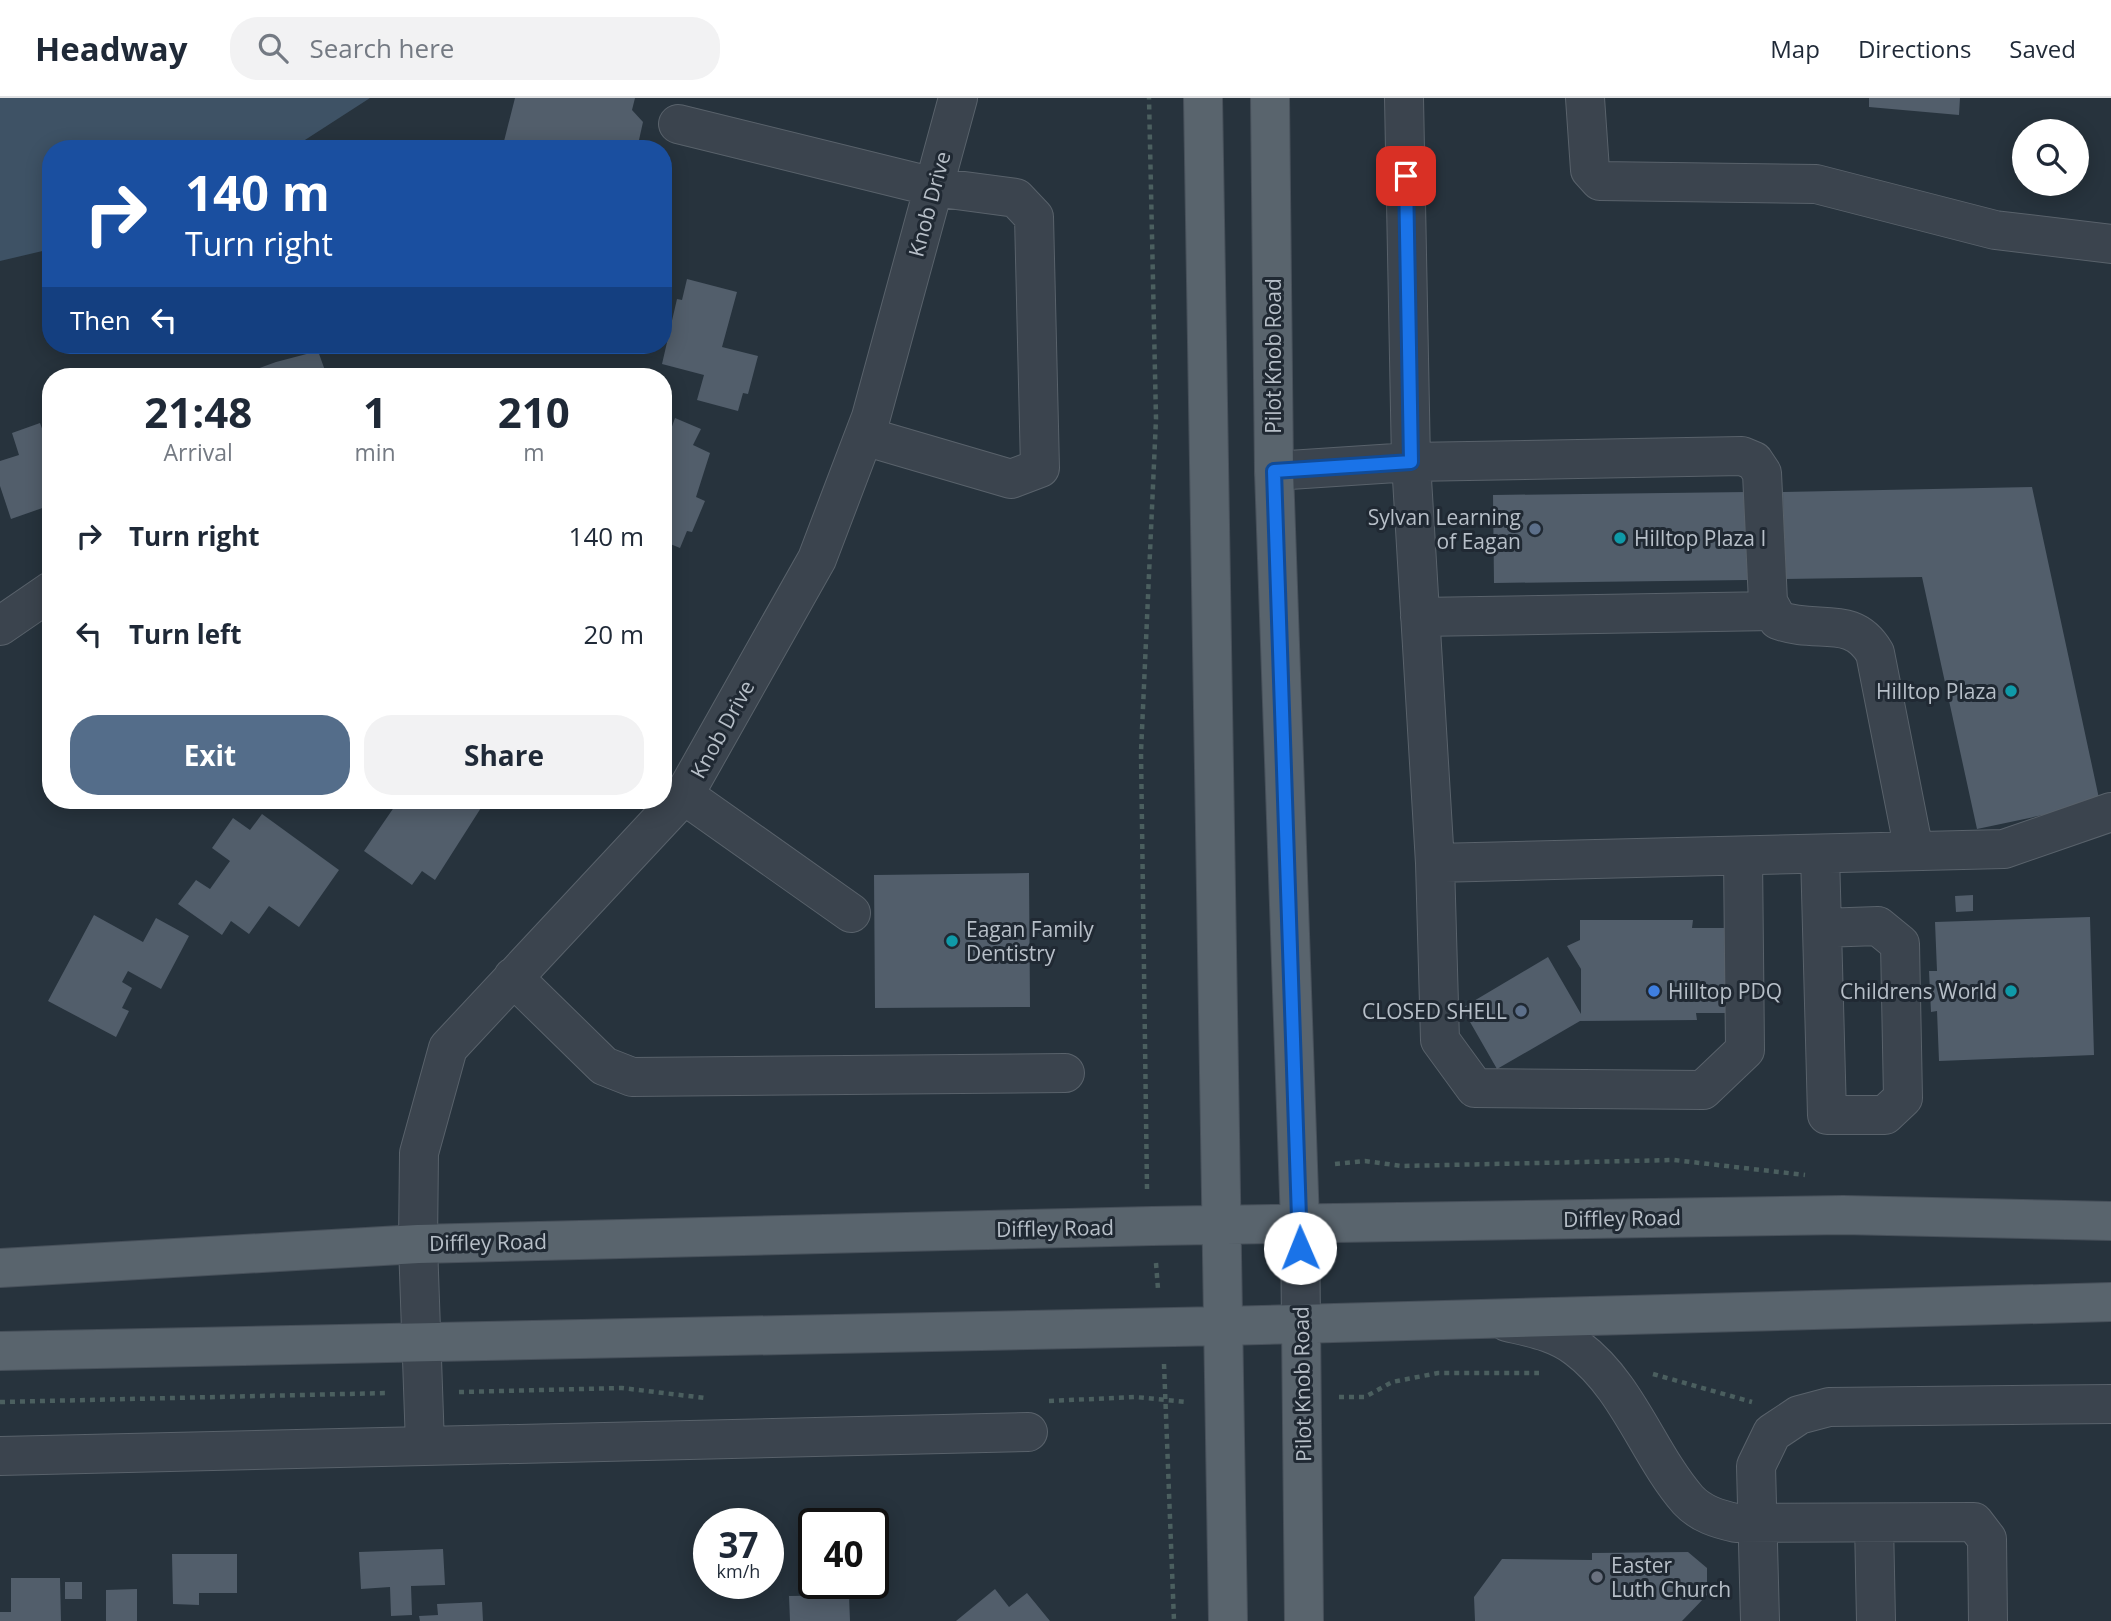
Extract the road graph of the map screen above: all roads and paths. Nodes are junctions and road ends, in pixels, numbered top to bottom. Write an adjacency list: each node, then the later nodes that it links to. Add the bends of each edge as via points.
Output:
1 (958, 98): 8 (street, Knob Drive)
2 (1149, 98): 32 (path, via 1156,419 1141,778 1145,1164)
3 (1203, 98): 31 (main road)
4 (1270, 98): 12 (main road, Pilot Knob Road)
5 (1405, 98): 11 (street)
6 (1586, 98): 9 (street, via 1590,170 1600,181 1816,184 1995,230)
7 (678, 124): 8 (street)
8 (934, 187): 10 (street, Knob Drive); 10 (street, via 1016,198 1034,217 1040,468 1012,479)
9 (2111, 244)
10 (864, 436): 17 (street, Knob Drive, via 817,559)
11 (1411, 462): 12 (street); 14 (street, via 1742,456 1754,461 1762,473 1768,602); 15 (street)
12 (1274, 471): 30 (main road, Pilot Knob Road)
13 (42, 597): 16 (street)
14 (1773, 611): 15 (street); 21 (street, via 1778,621 1796,627 1851,629 1866,636 1875,653)
15 (1420, 617): 24 (street)
16 (0, 626)
17 (684, 795): 18 (street, Knob Drive); 25 (street)
18 (672, 808)
19 (671, 809): 27 (street, Knob Drive)
20 (2111, 812): 21 (street, via 2004,849)
21 (1914, 851): 22 (street)
22 (1820, 854): 23 (street); 26 (street)
23 (1743, 856): 24 (street); 24 (street, via 1745,1050 1703,1090 1475,1088 1440,1040)
24 (1435, 863)
25 (851, 913)
26 (1822, 928): 26 (street, via 1827,1115 1885,1115 1903,1098 1900,944 1878,926)
27 (513, 977): 28 (street, via 604,1066 632,1077); 33 (street, Knob Drive, via 448,1048 419,1153)
28 (1065, 1073)
29 (2111, 1221): 30 (main road, Diffley Road, via 1843,1215)
30 (1300, 1223): 31 (main road, Diffley Road); 37 (street, Pilot Knob Road)
31 (1220, 1224): 32 (main road, Diffley Road); 38 (main road)
32 (1152, 1226): 33 (main road, Diffley Road); 39 (path)
33 (418, 1244): 34 (main road, Diffley Road); 40 (street, Knob Drive)
34 (0, 1268)
35 (2111, 1302): 36 (main road)
36 (1491, 1319): 37 (main road); 46 (street, via 1547,1331 1577,1348 1603,1372 1689,1501 1712,1518)
37 (1301, 1324): 38 (main road); 50 (main road, Pilot Knob Road)
38 (1222, 1326): 39 (main road); 49 (main road)
39 (1162, 1327): 40 (main road); 48 (path)
40 (420, 1341): 41 (main road); 44 (street, Knob Drive)
41 (0, 1351)
42 (2111, 1404): 46 (street, via 1829,1407 1799,1415 1772,1433 1756,1466)
43 (1028, 1432): 44 (street)
44 (425, 1445): 45 (street)
45 (0, 1455)
46 (1759, 1523): 47 (street); 51 (street)
47 (1874, 1523): 52 (street); 53 (street, via 1974,1522 1987,1539)
48 (1174, 1621)
49 (1228, 1621)
50 (1304, 1621)
51 (1760, 1621)
52 (1876, 1621)
53 (1988, 1621)

